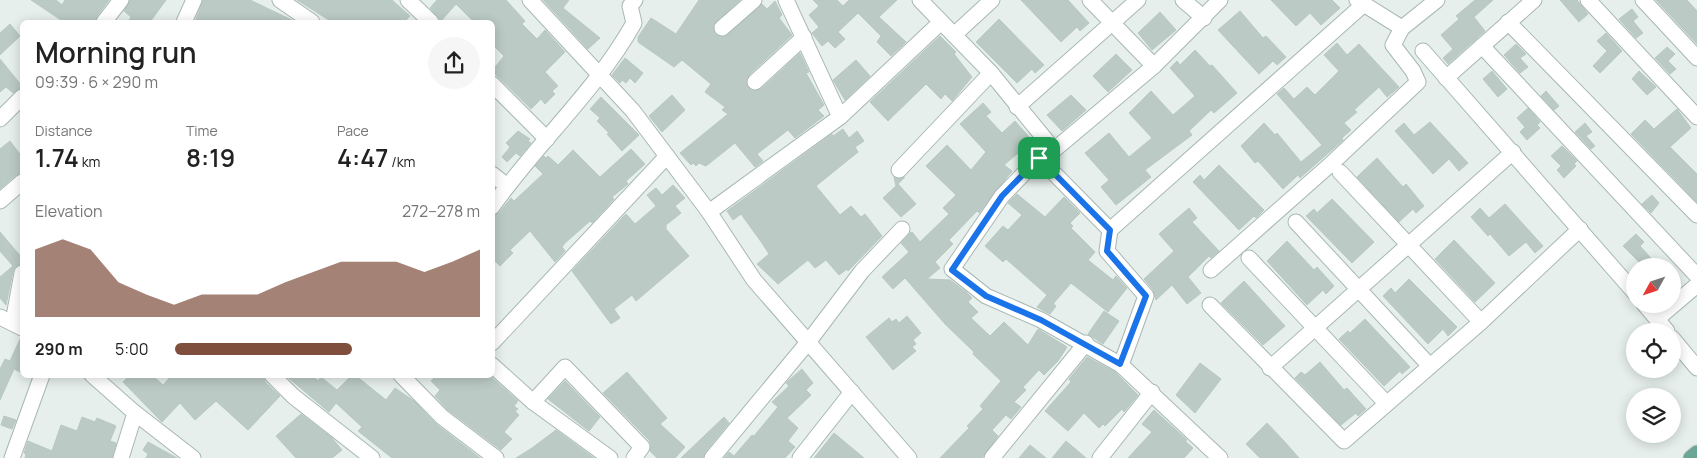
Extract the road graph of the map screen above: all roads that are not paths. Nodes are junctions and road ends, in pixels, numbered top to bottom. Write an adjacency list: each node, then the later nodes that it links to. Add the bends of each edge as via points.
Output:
1 (121, 0): 21 (street)
2 (194, 0): 22 (street)
3 (280, 0): 23 (street)
4 (408, 0): 24 (street)
5 (530, 0): 37 (street)
6 (754, 0): 28 (street)
7 (786, 0): 31 (street)
8 (920, 0): 25 (street)
9 (992, 0): 30 (street)
10 (1090, 0): 27 (street)
11 (1138, 0): 27 (street)
12 (1183, 0): 20 (street)
13 (1220, 0): 20 (street)
14 (1437, 0): 29 (street)
15 (1534, 0): 26 (street)
16 (1588, 0): 44 (street)
17 (1643, 0): 34 (street)
18 (630, 2): 37 (street, via 634,23)
19 (1360, 2): 29 (street); 63 (street)
20 (1204, 18): 35 (street)
21 (106, 20)
22 (185, 20)
23 (309, 20)
24 (429, 20)
25 (941, 22): 30 (street); 43 (street)
26 (1508, 22): 32 (street); 59 (street)
27 (1114, 24): 35 (street); 42 (street)
28 (722, 28)
29 (1402, 28): 66 (street, via 1393,45 1418,82)
30 (954, 35): 36 (street)
31 (804, 37): 39 (street); 43 (street)
32 (1482, 46): 38 (street); 67 (street)
33 (1423, 51): 38 (street)
34 (1697, 58)
35 (1154, 66): 47 (street)
36 (992, 73): 42 (street); 51 (street)
37 (602, 74): 46 (street); 49 (street)
38 (1446, 78): 48 (street)
39 (755, 82)
40 (495, 87): 46 (street)
41 (20, 99): 45 (street)
42 (1017, 107): 47 (street)
43 (840, 116): 58 (street)
44 (1697, 116)
45 (0, 119)
46 (548, 139): 55 (street)
47 (1054, 150): 50 (street)
48 (1513, 152): 62 (street); 64 (street)
49 (667, 156): 58 (street); 79 (street)
50 (1039, 158): 63 (street); 81 (street, via 1002,196 952,270 986,296)
51 (899, 170)
52 (1340, 172): 64 (street)
53 (495, 176): 55 (street)
54 (20, 184): 56 (street)
55 (507, 186): 57 (street)
56 (0, 201)
57 (495, 203)
58 (708, 212): 80 (street, via 754,280)
59 (1697, 215)
60 (1296, 222): 71 (street)
61 (902, 229): 80 (street, via 862,271)
62 (1580, 229): 68 (street); 76 (street)
63 (1110, 230): 83 (street, via 1107,251 1146,296)
64 (1408, 245): 71 (street); 76 (street)
65 (1248, 258): 78 (street)
66 (1211, 270)
67 (1697, 276)
68 (1626, 283)
69 (20, 284): 75 (street)
70 (1697, 285): 74 (street)
71 (1359, 289): 78 (street); 84 (street)
72 (1210, 305): 86 (street)
73 (1652, 313): 74 (street)
74 (1658, 319): 77 (street)
75 (12, 322)
76 (1481, 322): 84 (street)
77 (1661, 323)
78 (1315, 327): 86 (street); 95 (street)
79 (495, 340)
80 (809, 341): 92 (street); 107 (street)
81 (1086, 343): 83 (street); 109 (street)
82 (1681, 349): 87 (street)
83 (1120, 364): 93 (street)
84 (1429, 365): 95 (street)
85 (495, 368): 94 (street)
86 (1270, 368): 95 (street, via 1344,441)
87 (1697, 368)
88 (41, 378): 100 (street)
89 (95, 378): 96 (street)
90 (275, 378): 103 (street)
91 (404, 378): 104 (street, via 442,417)
92 (852, 392): 98 (street); 108 (street)
93 (1152, 392): 99 (street); 110 (street)
94 (532, 402): 105 (street); 106 (street, via 565,367 642,447)
95 (1386, 403)
96 (135, 413): 101 (street); 102 (street)
97 (1697, 453): 111 (main road)
98 (901, 455)
99 (1214, 456)
100 (12, 458)
101 (121, 458)
102 (193, 458)
103 (372, 458)
104 (496, 458)
105 (610, 458)
106 (634, 458)
107 (712, 458)
108 (800, 458)
109 (992, 458)
110 (1100, 458)
111 (1691, 458)

